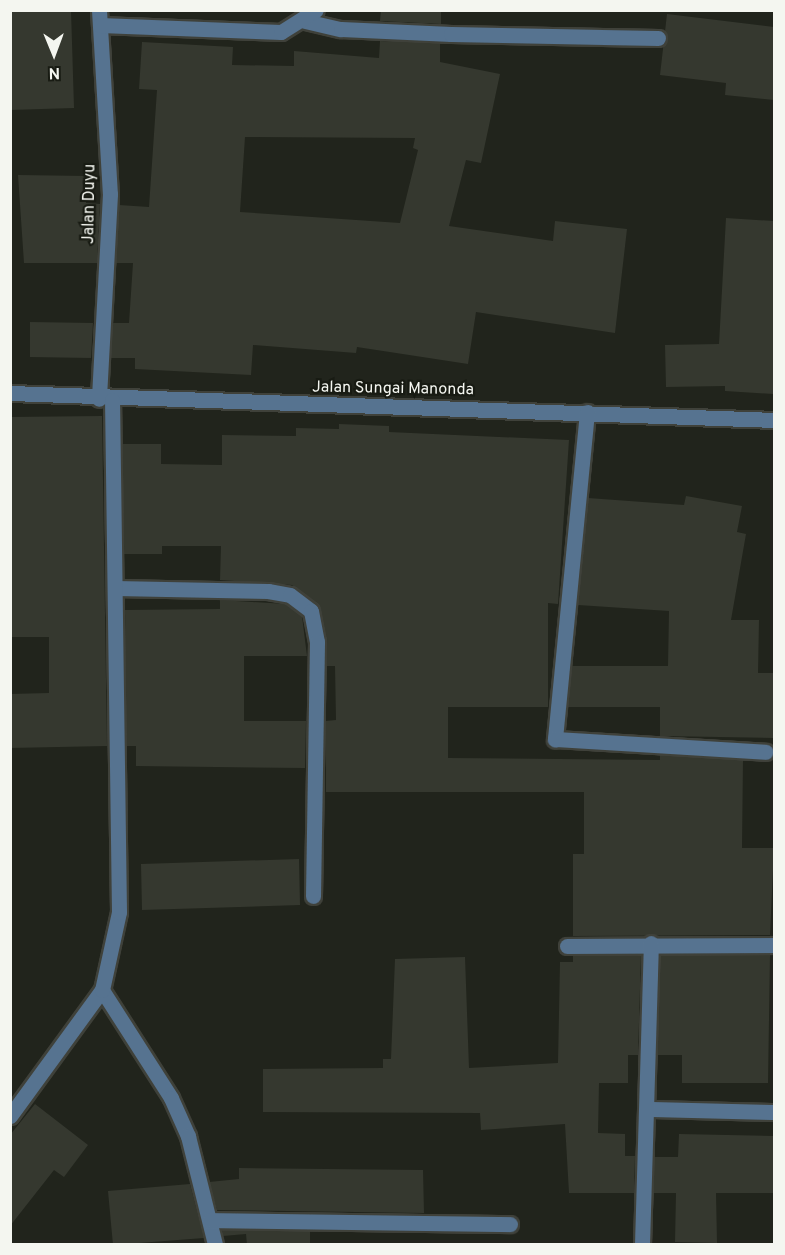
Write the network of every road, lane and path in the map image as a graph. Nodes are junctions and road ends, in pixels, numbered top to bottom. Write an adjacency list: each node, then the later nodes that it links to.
1 (311, 16): 2 (street); 3 (street)
2 (99, 18): 5 (street, Jalan Duyu)
3 (658, 38)
4 (10, 393): 5 (street, Jalan Sungai Manonda)
5 (105, 400): 6 (street, Jalan Sungai Manonda); 8 (street, Jalan Duyu)
6 (587, 412): 7 (street, Jalan Sungai Manonda); 9 (street)
7 (774, 420)
8 (114, 588): 10 (street); 14 (street, Jalan Duyu)
9 (766, 752)
10 (313, 896)
11 (651, 943): 12 (street); 13 (street); 15 (street)
12 (774, 945)
13 (567, 946)
14 (102, 990): 17 (street); 18 (street)
15 (649, 1109): 16 (street); 21 (street)
16 (774, 1112)
17 (10, 1116)
18 (210, 1220): 19 (street); 20 (street)
19 (510, 1224)
20 (215, 1245)
21 (642, 1245)

